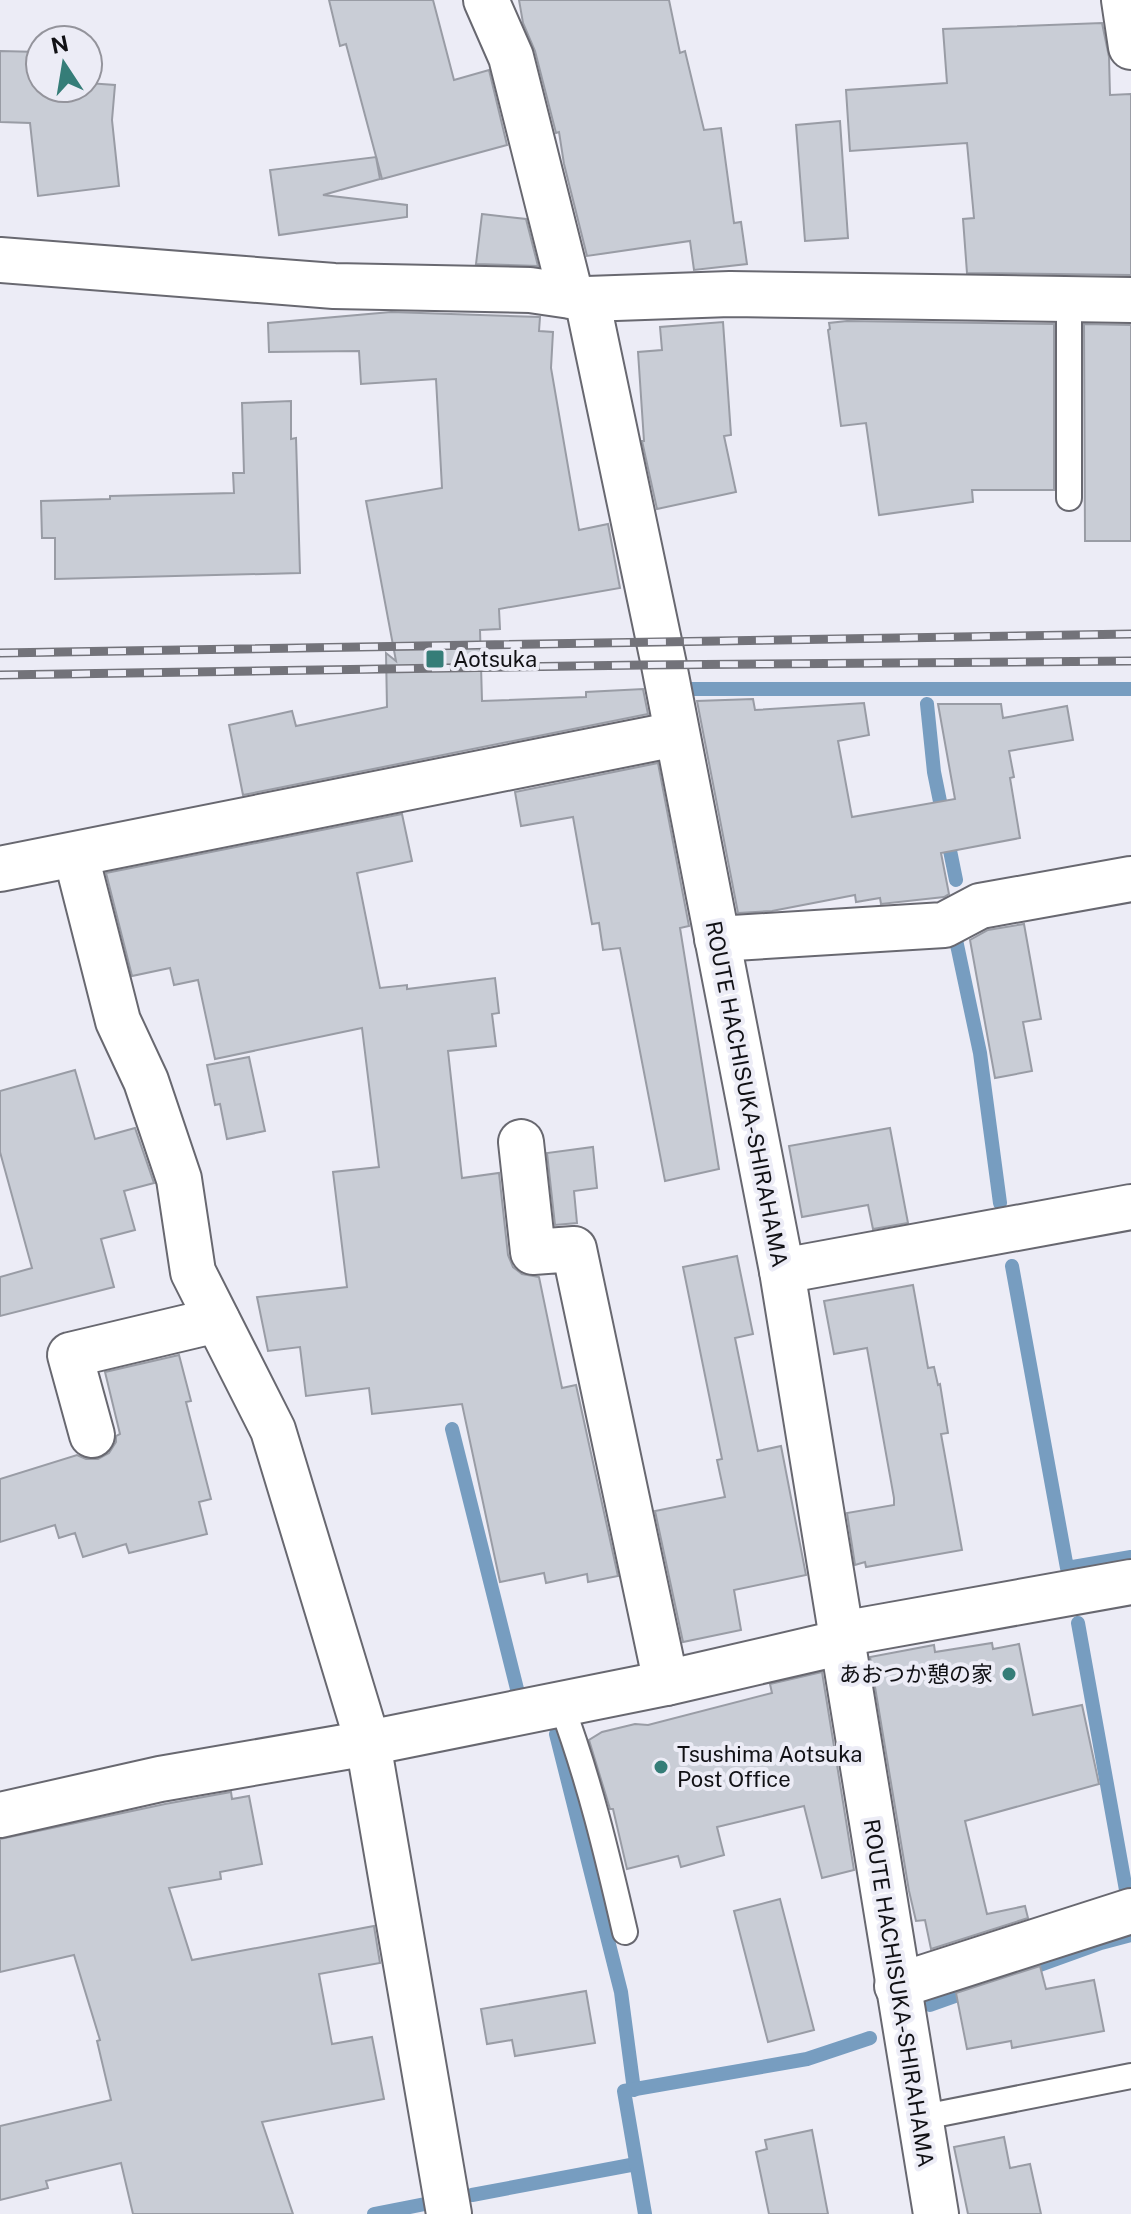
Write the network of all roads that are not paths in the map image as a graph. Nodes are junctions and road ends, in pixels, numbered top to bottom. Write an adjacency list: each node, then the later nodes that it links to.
1 (486, 0): 5 (street, ROUTE HACHISUKA-SHIRAHAMA)
2 (1124, 0): 3 (street)
3 (1131, 47)
4 (0, 260): 5 (street)
5 (579, 298): 7 (street); 9 (street, ROUTE HACHISUKA-SHIRAHAMA)
6 (1131, 300): 7 (street)
7 (1069, 301): 8 (lane)
8 (1069, 498)
9 (676, 734): 10 (street); 13 (street, ROUTE HACHISUKA-SHIRAHAMA)
10 (76, 856): 11 (street); 17 (street)
11 (0, 869)
12 (1131, 879): 13 (street)
13 (717, 939): 16 (street, ROUTE HACHISUKA-SHIRAHAMA)
14 (521, 1142): 21 (street)
15 (1131, 1207): 16 (street)
16 (782, 1271): 20 (street, ROUTE HACHISUKA-SHIRAHAMA)
17 (217, 1320): 18 (street); 23 (street)
18 (92, 1435)
19 (1131, 1582): 20 (street)
20 (842, 1638): 21 (street); 27 (street, ROUTE HACHISUKA-SHIRAHAMA)
21 (666, 1683): 22 (street)
22 (561, 1704): 23 (street); 26 (lane)
23 (368, 1743): 24 (street); 30 (street)
24 (0, 1815)
25 (1131, 1911): 27 (street)
26 (625, 1932)
27 (897, 1986): 29 (street, ROUTE HACHISUKA-SHIRAHAMA)
28 (1131, 2076): 29 (lane)
29 (919, 2118): 31 (street, ROUTE HACHISUKA-SHIRAHAMA)
30 (449, 2214)
31 (936, 2214)

